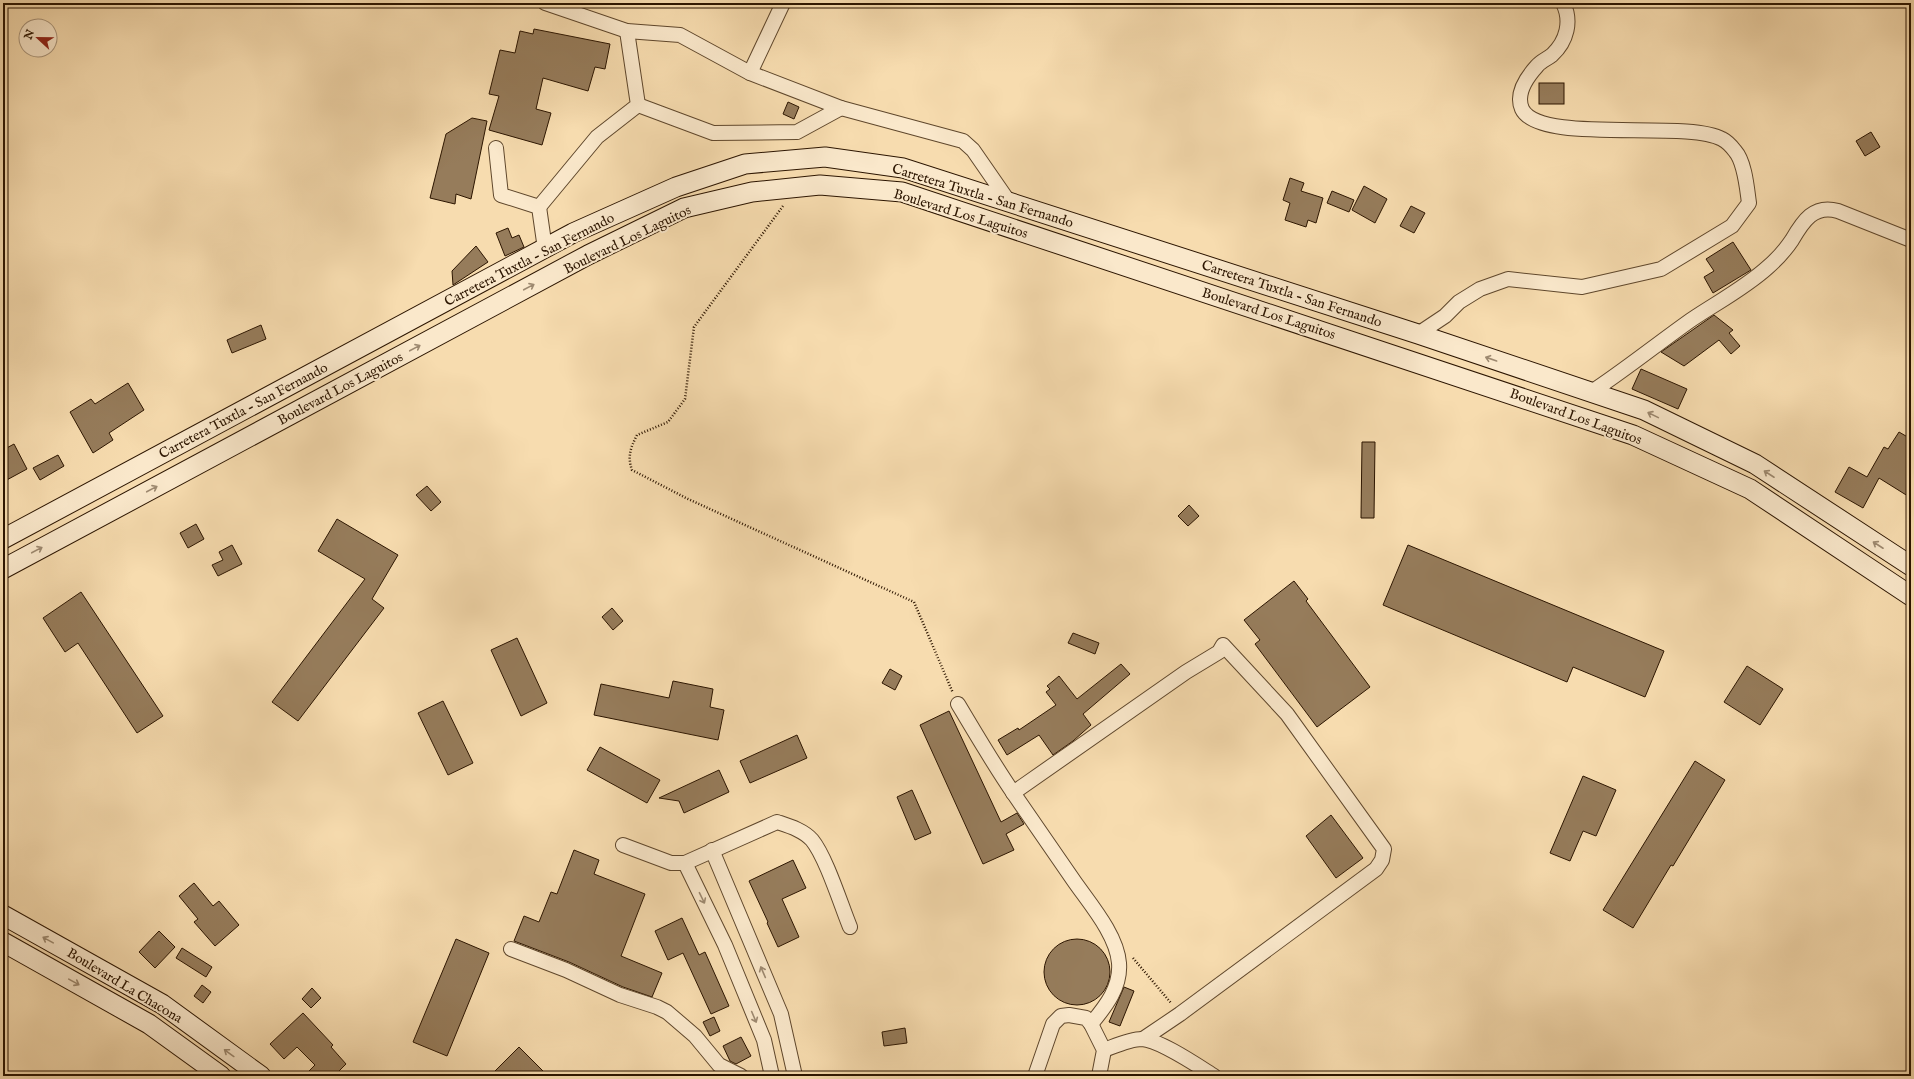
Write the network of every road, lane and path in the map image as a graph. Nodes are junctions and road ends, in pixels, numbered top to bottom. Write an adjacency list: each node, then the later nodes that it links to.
1 (545, 3): 4 (street)
2 (783, 3): 5 (street)
3 (1563, 3): 14 (street)
4 (627, 31): 5 (street); 6 (street)
5 (750, 73): 7 (street)
6 (638, 105): 7 (street); 11 (street)
7 (841, 108): 10 (street)
8 (496, 148): 11 (street)
9 (797, 187): 16 (main road, Boulevard Los Laguitos); 20 (main road, Boulevard Los Laguitos, one-way to 9); 22 (path)
10 (1009, 202): 13 (main road, Carretera Tuxtla - San Fernando); 14 (main road, Carretera Tuxtla - San Fernando)
11 (540, 207): 13 (street)
12 (1911, 240): 17 (street)
13 (545, 249): 18 (main road, Carretera Tuxtla - San Fernando)
14 (1418, 334): 15 (main road, Carretera Tuxtla - San Fernando, one-way to 14)
15 (1513, 367): 16 (main road); 17 (main road, Carretera Tuxtla - San Fernando)
16 (1504, 391): 21 (main road, Boulevard Los Laguitos)
17 (1590, 392): 19 (main road, Carretera Tuxtla - San Fernando, one-way to 17)
18 (3, 539)
19 (1911, 566)
20 (3, 569)
21 (1911, 596)
22 (958, 704): 23 (street)
23 (1013, 793): 32 (street); 33 (street)
24 (623, 845): 26 (street)
25 (712, 850): 26 (street); 28 (street); 40 (street, one-way to 25)
26 (685, 863): 39 (street, one-way to 39)
27 (3, 915): 37 (main road, Boulevard La Chacona, one-way to 27)
28 (850, 927)
29 (3, 942): 36 (main road, Boulevard La Chacona, one-way to 36)
30 (511, 949): 38 (street)
31 (1131, 956): 32 (path)
32 (1180, 1014): 34 (street)
33 (1091, 1024): 35 (street); 41 (street)
34 (1143, 1039): 35 (street); 43 (street)
35 (1104, 1050): 42 (street)
36 (221, 1076)
37 (261, 1076)
38 (741, 1076)
39 (772, 1076)
40 (795, 1076)
41 (1035, 1076)
42 (1099, 1076)
43 (1214, 1076)

